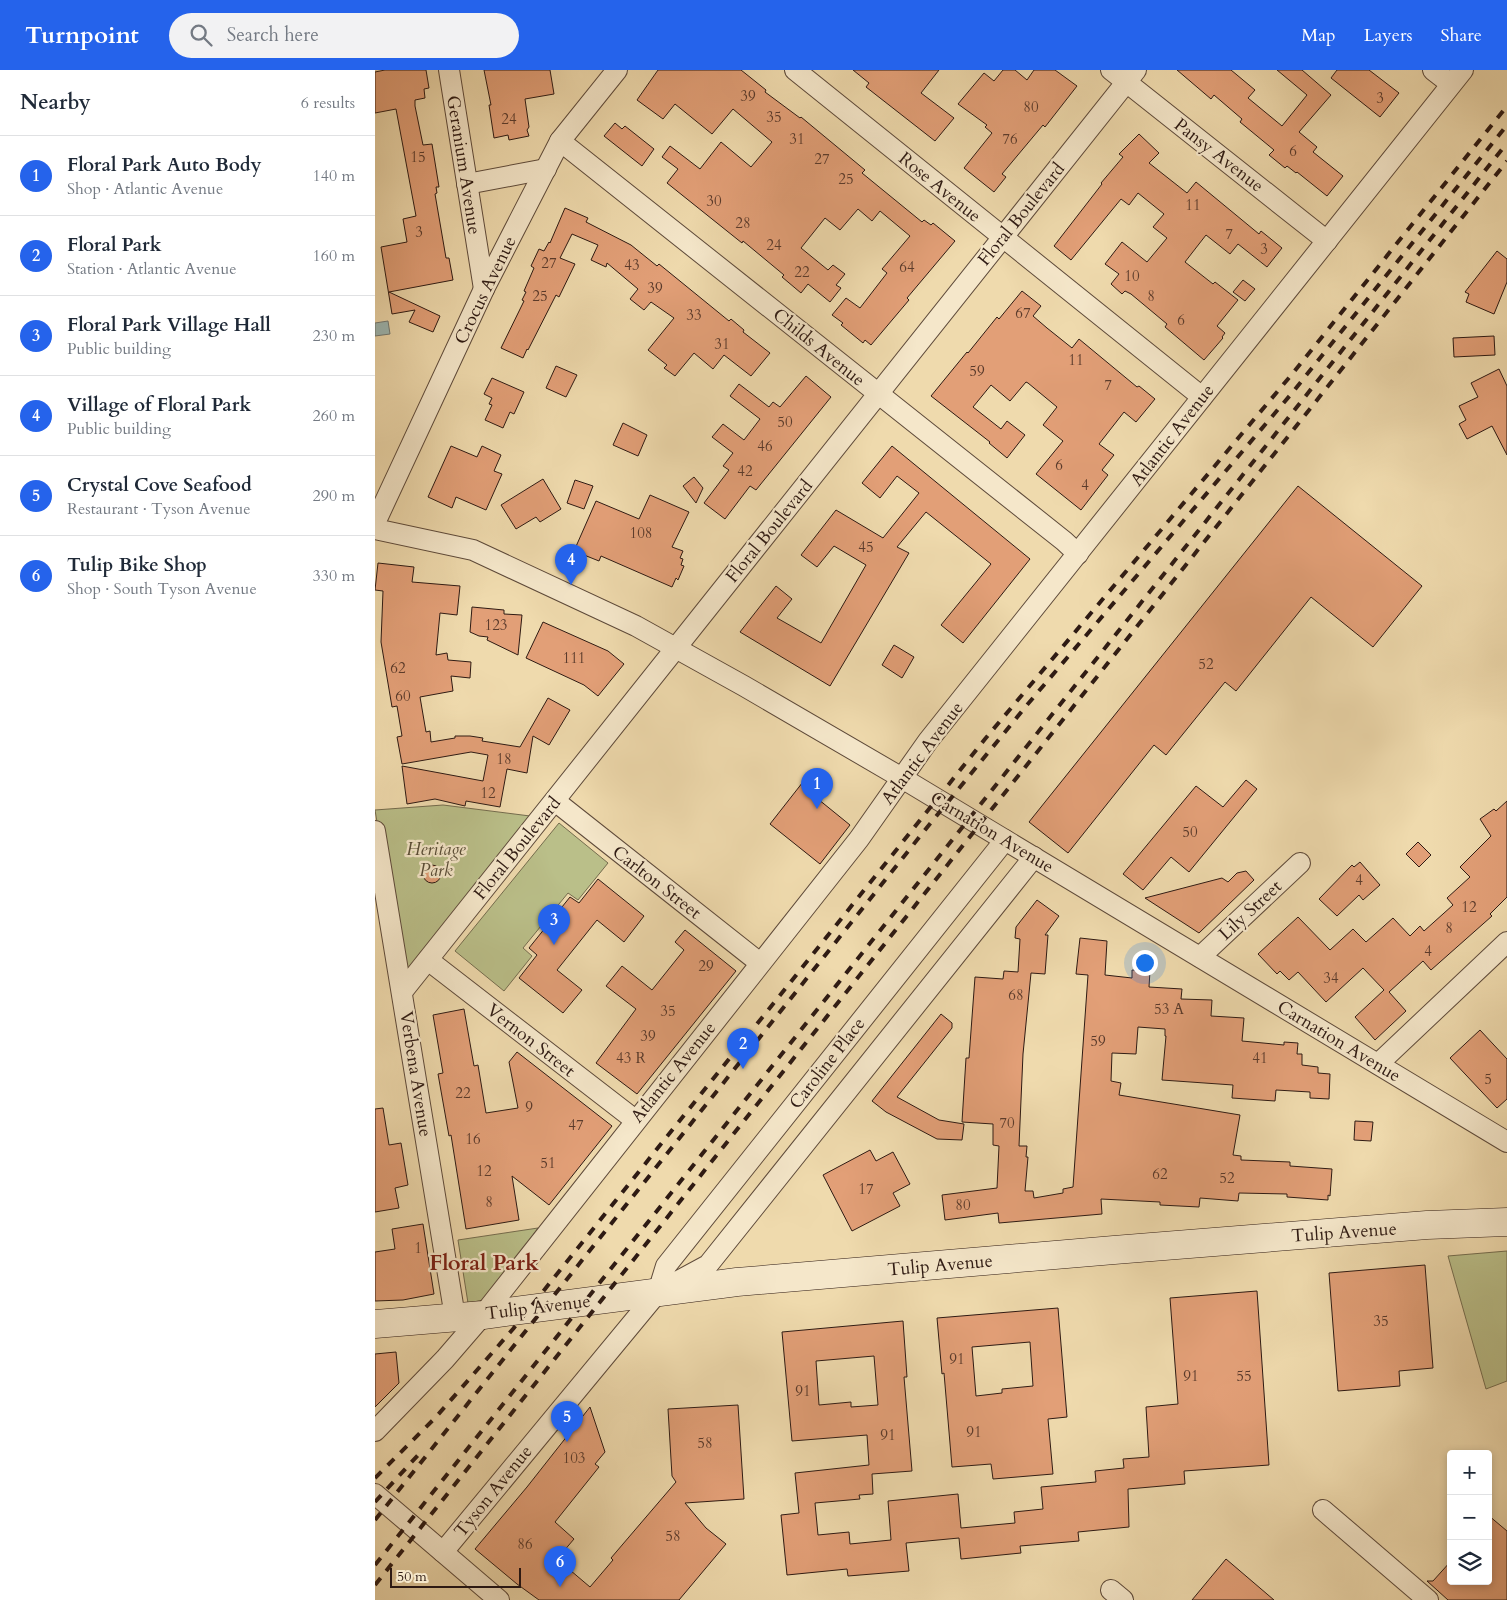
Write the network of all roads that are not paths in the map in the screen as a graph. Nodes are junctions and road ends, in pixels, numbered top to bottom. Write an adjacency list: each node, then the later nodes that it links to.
1 (449, 70): 9 (street, Geranium Avenue)
2 (617, 70): 7 (street, Crocus Avenue)
3 (795, 70): 10 (street, Rose Avenue)
4 (1433, 70): 6 (street)
5 (1125, 74): 10 (street, Floral Boulevard); 11 (street, Pansy Avenue)
6 (1457, 77): 11 (street, Atlantic Avenue)
7 (560, 141): 8 (street, Crocus Avenue); 13 (street, Childs Avenue)
8 (546, 169): 9 (street); 12 (street, Crocus Avenue)
9 (467, 184): 12 (street, Geranium Avenue)
10 (1002, 238): 13 (street, Floral Boulevard); 14 (street, Rose Avenue)
11 (1327, 241): 14 (street, Atlantic Avenue)
12 (484, 289): 15 (street, Crocus Avenue)
13 (878, 394): 17 (street, Childs Avenue); 18 (street, Floral Boulevard)
14 (1202, 397): 17 (street, Atlantic Avenue)
15 (375, 522)
16 (375, 529): 18 (street, Carnation Avenue)
17 (1078, 554): 19 (street, Atlantic Avenue)
18 (676, 648): 19 (street, Carnation Avenue); 20 (street, Floral Boulevard)
19 (902, 778): 22 (street, Carnation Avenue); 28 (street, Atlantic Avenue)
20 (555, 801): 27 (street, Floral Boulevard); 28 (street, Carlton Street)
21 (375, 831): 29 (street, Verbena Avenue)
22 (1005, 840): 23 (street, Carnation Avenue); 34 (street, Caroline Place)
23 (1035, 857): 26 (street, Carnation Avenue); 34 (street)
24 (1300, 863): 26 (street, Lily Street)
25 (1507, 942): 30 (street)
26 (1200, 957): 30 (street, Carnation Avenue)
27 (428, 960): 29 (street, Floral Boulevard); 31 (street, Vernon Street)
28 (760, 963): 31 (street, Atlantic Avenue)
29 (402, 992): 36 (street, Verbena Avenue)
30 (1378, 1064): 32 (street, Carnation Avenue)
31 (635, 1120): 35 (street, Atlantic Avenue)
32 (1507, 1142)
33 (1507, 1222): 34 (main road, Tulip Avenue)
34 (658, 1292): 35 (main road, Tulip Avenue); 41 (street, Tyson Avenue)
35 (483, 1314): 36 (main road, Tulip Avenue); 38 (street, Atlantic Avenue)
36 (455, 1317): 37 (main road, Tulip Avenue)
37 (375, 1324)
38 (375, 1430)
39 (375, 1494): 41 (street)
40 (1323, 1510): 43 (street)
41 (443, 1552): 42 (street)
42 (494, 1599)
43 (1427, 1600)

